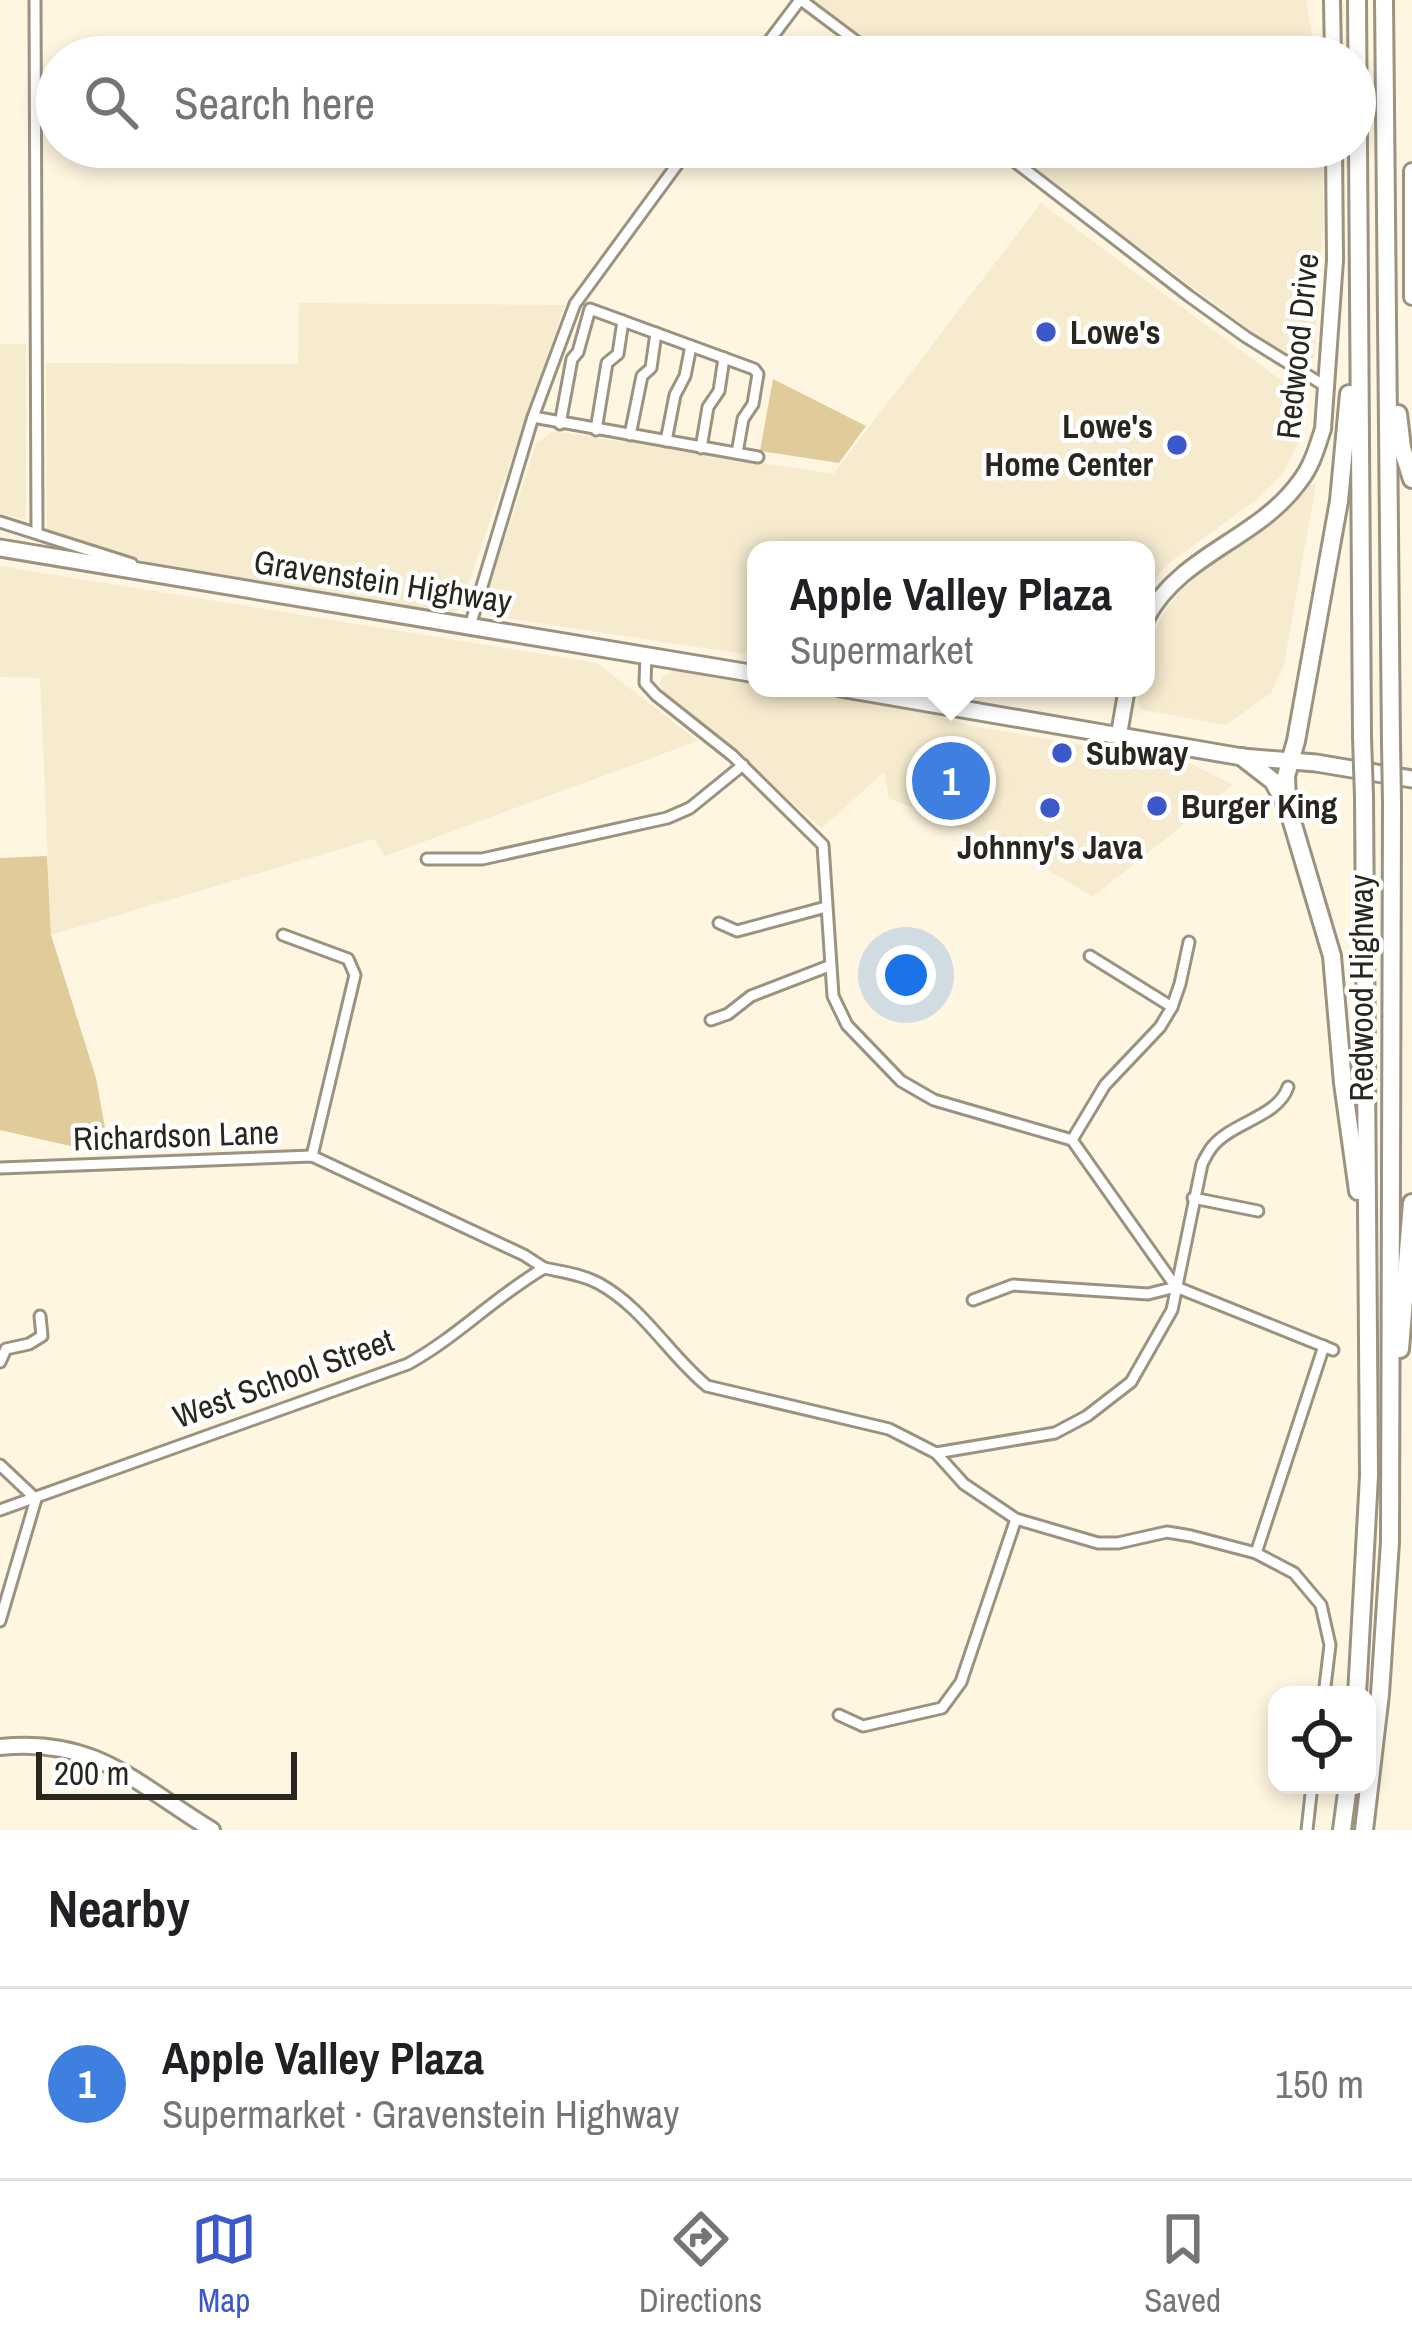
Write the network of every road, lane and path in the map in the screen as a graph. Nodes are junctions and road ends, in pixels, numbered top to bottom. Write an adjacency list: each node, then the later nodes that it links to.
1 (35, 0): 34 (street)
2 (800, 0): 6 (street); 7 (street)
3 (1332, 0): 8 (main road)
4 (1357, 0): 9 (highway, Redwood Highway)
5 (1384, 0): 18 (highway, Redwood Highway)
6 (773, 36)
7 (849, 36)
8 (1333, 36)
9 (1357, 36)
10 (675, 168): 24 (street)
11 (1023, 168): 23 (street)
12 (1334, 168): 23 (main road, Redwood Drive)
13 (1357, 168): 16 (highway, Redwood Highway)
14 (1412, 171): 15 (main road)
15 (1412, 286): 17 (main road)
16 (1357, 291): 45 (highway); 65 (highway, Redwood Highway, bridge)
17 (1412, 297)
18 (1388, 299): 32 (highway); 71 (highway, Redwood Highway, bridge)
19 (623, 321): 20 (street); 25 (street); 26 (street)
20 (656, 333): 21 (street); 27 (street)
21 (691, 346): 22 (street); 28 (street)
22 (724, 358): 29 (street); 30 (street)
23 (1325, 386): 37 (main road, Redwood Drive)
24 (533, 417): 25 (street); 38 (street)
25 (560, 424): 26 (street)
26 (596, 430): 27 (street)
27 (630, 435): 28 (street)
28 (666, 441): 29 (street)
29 (701, 448): 30 (street)
30 (737, 453): 31 (street)
31 (758, 457)
32 (1412, 479)
33 (0, 522): 34 (street)
34 (37, 533): 36 (street)
35 (0, 548): 36 (main road, Gravenstein Highway)
36 (183, 579): 38 (main road, Gravenstein Highway)
37 (1155, 601)
38 (470, 626): 39 (main road, Gravenstein Highway)
39 (646, 655): 40 (main road, Gravenstein Highway); 46 (street)
40 (747, 672)
41 (895, 697): 43 (main road)
42 (1125, 697): 43 (main road)
43 (1119, 734): 44 (main road)
44 (1242, 757): 45 (main road); 48 (highway)
45 (1290, 761): 47 (main road); 48 (highway)
46 (743, 765): 49 (street); 50 (street)
47 (1412, 779)
48 (1288, 808): 65 (highway)
49 (427, 859)
50 (826, 907): 51 (street); 55 (street)
51 (719, 923)
52 (284, 935): 60 (street)
53 (1189, 942): 56 (street)
54 (1090, 956): 56 (street)
55 (829, 966): 57 (street); 59 (street)
56 (1172, 1007): 59 (street)
57 (711, 1021)
58 (1288, 1087): 62 (street)
59 (1072, 1140): 67 (street)
60 (312, 1156): 61 (street, Richardson Lane); 66 (street, Richardson Lane)
61 (0, 1168)
62 (1193, 1198): 64 (street); 67 (street)
63 (1412, 1203): 71 (highway)
64 (1258, 1211)
65 (1367, 1260): 80 (highway, Redwood Highway)
66 (544, 1268): 72 (street); 74 (street, West School Street)
67 (1176, 1288): 68 (street); 72 (street); 77 (street)
68 (973, 1300)
69 (40, 1316): 70 (street)
70 (0, 1362)
71 (1391, 1379): 88 (highway, Redwood Highway)
72 (937, 1453): 76 (street)
73 (0, 1465): 74 (street)
74 (36, 1498): 75 (street, West School Street); 78 (street)
75 (0, 1510)
76 (1016, 1519): 77 (street); 81 (street)
77 (1256, 1553): 79 (street)
78 (0, 1621)
79 (1325, 1686)
80 (1357, 1686)
81 (839, 1714)
82 (0, 1747): 85 (main road)
83 (1311, 1794): 86 (street)
84 (1347, 1794): 87 (highway)
85 (212, 1830)
86 (1307, 1830)
87 (1342, 1830)
88 (1364, 1830)

